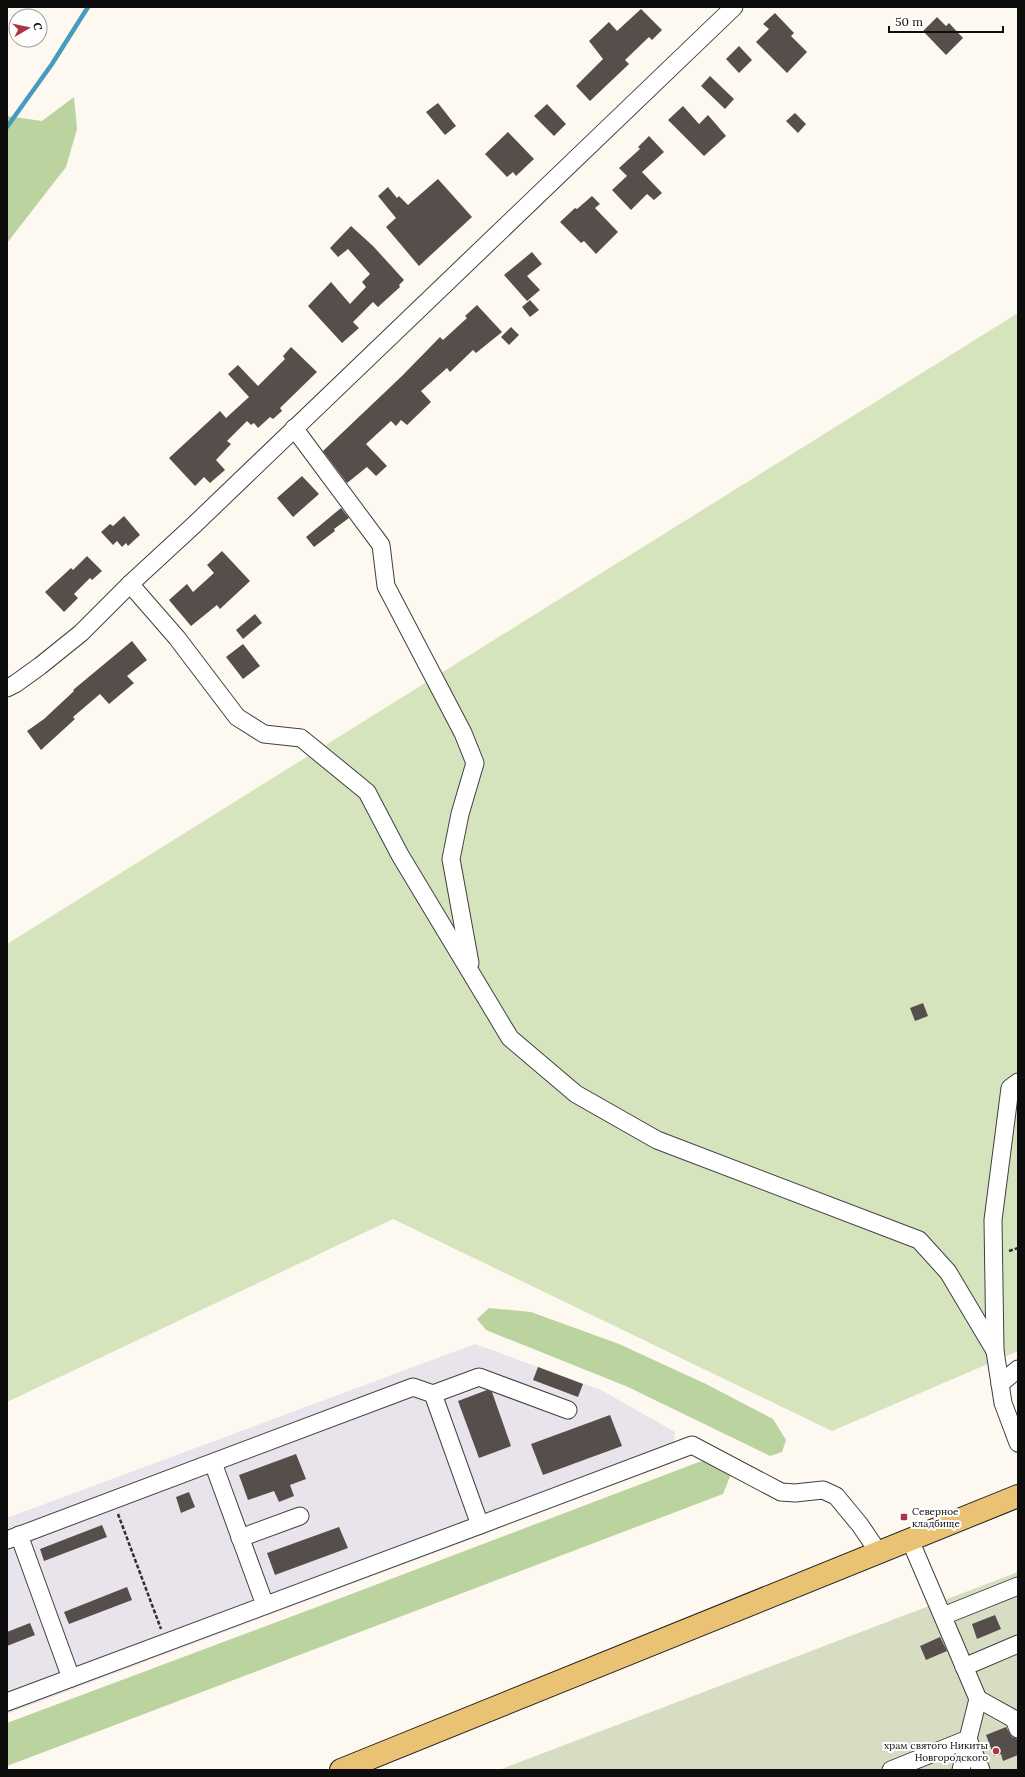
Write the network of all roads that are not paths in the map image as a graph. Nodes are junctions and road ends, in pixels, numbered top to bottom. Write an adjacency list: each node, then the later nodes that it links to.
1 (734, 7): 2 (street)
2 (294, 428): 3 (street); 5 (street)
3 (130, 584): 4 (street); 5 (street)
4 (7, 688)
5 (472, 973): 7 (street)
6 (1018, 1082): 7 (street)
7 (995, 1352): 9 (street)
8 (1018, 1369): 9 (street)
9 (1000, 1384): 12 (street)
10 (433, 1394): 11 (street); 13 (street); 16 (street)
11 (568, 1410)
12 (1018, 1443)
13 (213, 1463): 17 (street); 18 (street)
14 (1018, 1496): 19 (main road)
15 (300, 1516): 18 (street)
16 (480, 1525): 20 (street); 22 (street)
17 (13, 1538): 26 (street)
18 (240, 1538): 22 (street)
19 (910, 1540): 20 (main road); 23 (street)
20 (879, 1553): 31 (main road)
21 (1018, 1586): 23 (street)
22 (265, 1606): 26 (street)
23 (943, 1616): 25 (street)
24 (1018, 1644): 25 (street)
25 (964, 1667): 27 (street)
26 (70, 1678): 28 (street)
27 (978, 1699): 29 (street); 30 (street)
28 (7, 1702)
29 (1018, 1729)
30 (968, 1739): 32 (street); 33 (street); 34 (street)
31 (341, 1770)
32 (891, 1770)
33 (961, 1770)
34 (981, 1770)

